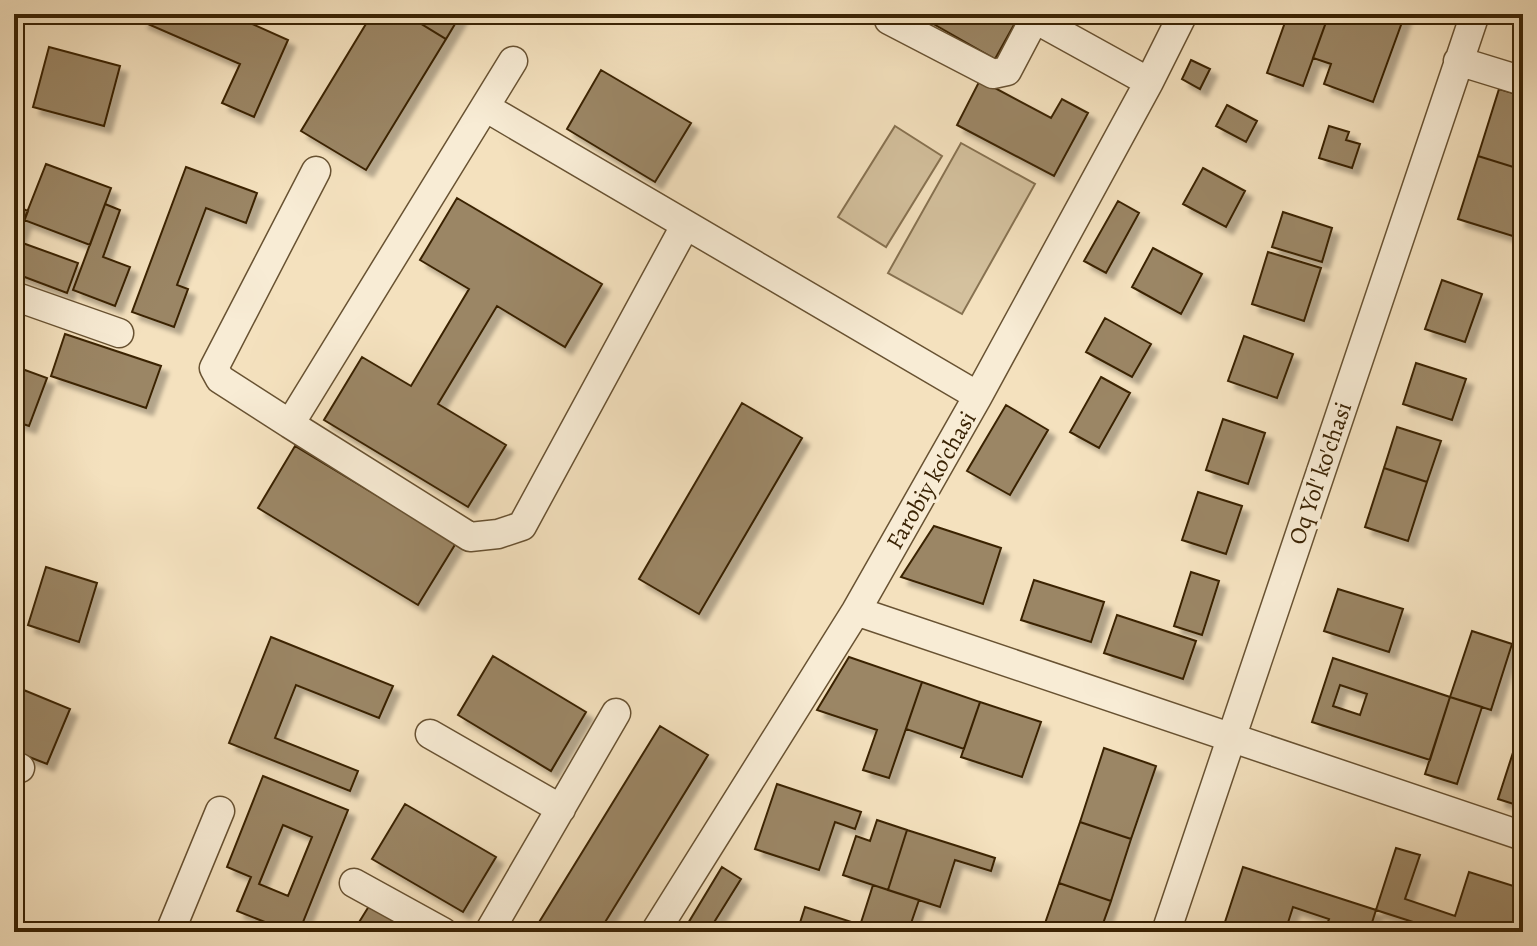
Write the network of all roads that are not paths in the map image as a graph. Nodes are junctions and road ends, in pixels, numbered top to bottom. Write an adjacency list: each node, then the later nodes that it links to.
1 (1183, 14): 8 (street, Farobiy ko'chasi)
2 (1475, 14): 6 (street, Oq Yol' ko'chasi)
3 (1036, 16): 4 (street); 8 (street)
4 (889, 20)
5 (513, 61): 9 (street)
6 (1458, 61): 7 (street); 19 (street, Oq Yol' ko'chasi)
7 (1523, 81)
8 (1149, 82): 14 (street, Farobiy ko'chasi)
9 (485, 107): 11 (street); 15 (street)
10 (316, 171): 15 (street)
11 (685, 226): 14 (street); 15 (street)
12 (14, 296): 13 (street)
13 (119, 333)
14 (978, 396): 16 (street, Farobiy ko'chasi)
15 (290, 424)
16 (856, 611): 19 (street); 27 (street, Farobiy ko'chasi)
17 (616, 713): 20 (street)
18 (430, 734): 20 (street)
19 (1231, 738): 22 (street); 28 (street, Oq Yol' ko'chasi)
20 (561, 809): 26 (street)
21 (220, 811): 24 (street)
22 (1523, 836)
23 (354, 883): 25 (street)
24 (170, 932)
25 (443, 932)
26 (489, 932)
27 (655, 932)
28 (1166, 932)

